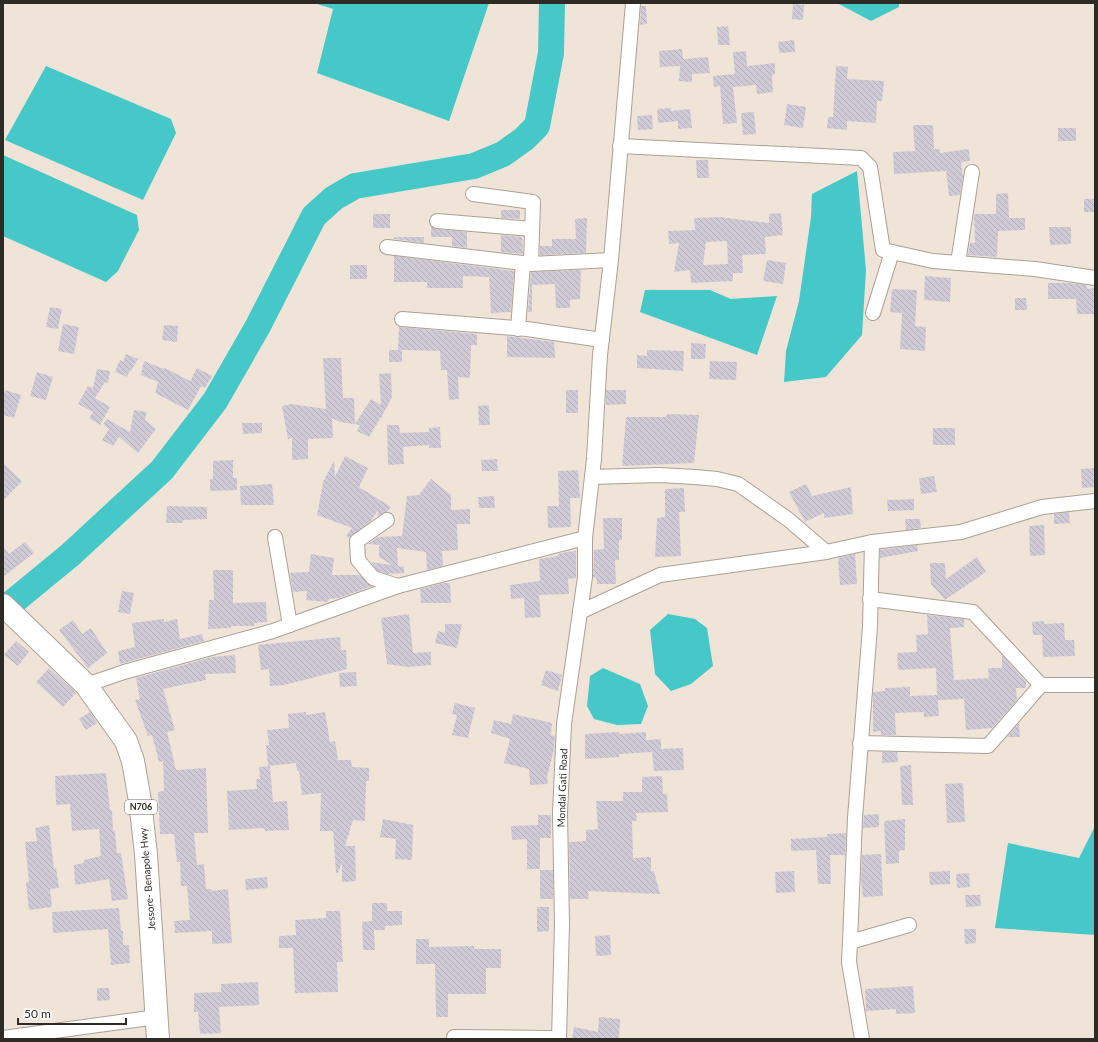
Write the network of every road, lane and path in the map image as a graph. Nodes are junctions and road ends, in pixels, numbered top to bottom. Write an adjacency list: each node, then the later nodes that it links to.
1 (633, 3): 2 (street, Mondal Gati Road)
2 (620, 146): 8 (street); 9 (street, Mondal Gati Road)
3 (972, 172): 10 (street)
4 (473, 194): 6 (street)
5 (437, 221): 6 (street)
6 (532, 229): 11 (street)
7 (387, 247): 11 (street)
8 (892, 252): 10 (street); 13 (street)
9 (611, 260): 11 (street); 16 (street, Mondal Gati Road)
10 (958, 263): 12 (street)
11 (527, 264): 15 (street)
12 (1095, 278)
13 (873, 313)
14 (402, 319): 15 (street)
15 (518, 329): 16 (street)
16 (602, 340): 17 (street, Mondal Gati Road)
17 (592, 477): 21 (street, Mondal Gati Road); 23 (street)
18 (1095, 501): 22 (street)
19 (387, 520): 24 (street)
20 (275, 537): 28 (street)
21 (585, 538): 24 (street); 27 (street, Mondal Gati Road)
22 (872, 542): 23 (street); 25 (street)
23 (826, 552): 27 (street)
24 (398, 586): 28 (street)
25 (870, 599): 30 (street); 32 (street)
26 (10, 612): 29 (highway, Jessore- Benapole Hwy / N706)
27 (580, 612): 39 (street, Mondal Gati Road)
28 (290, 625): 29 (street)
29 (86, 685): 35 (highway, Jessore- Benapole Hwy / N706)
30 (1041, 685): 31 (street); 32 (street)
31 (1095, 685)
32 (860, 743): 34 (street)
33 (909, 925): 34 (street)
34 (850, 942): 40 (street)
35 (157, 1016): 37 (street); 38 (highway, Jessore- Benapole Hwy / N706)
36 (454, 1037): 39 (street)
37 (3, 1038)
38 (158, 1039)
39 (555, 1039)
40 (862, 1039)

